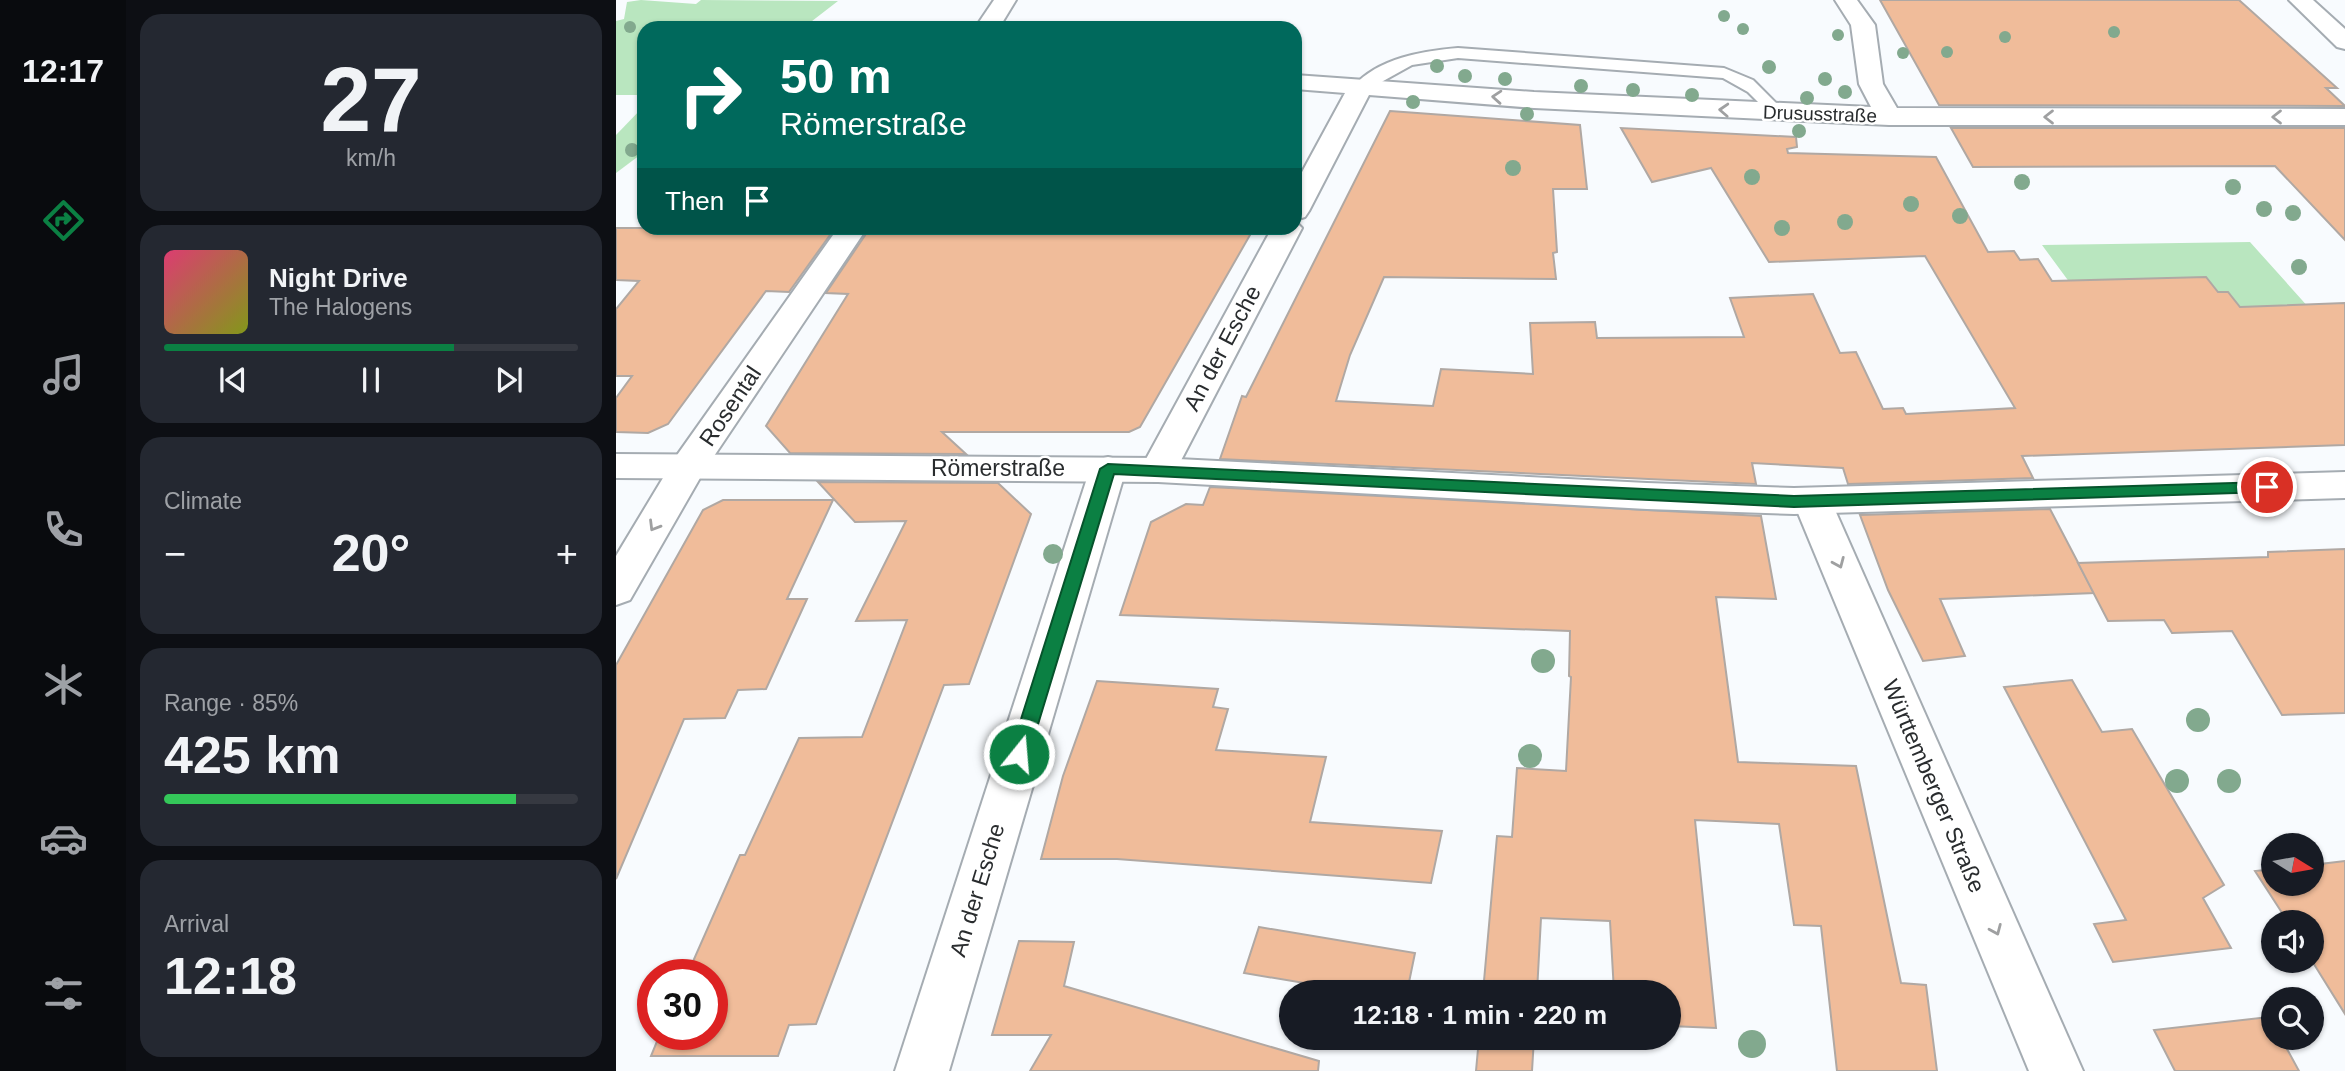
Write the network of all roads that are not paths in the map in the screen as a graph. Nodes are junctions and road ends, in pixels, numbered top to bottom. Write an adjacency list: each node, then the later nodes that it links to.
1 (1005, 0): 4 (street)
2 (1846, 0): 9 (street)
3 (2300, 0): 5 (street)
4 (992, 21)
5 (2345, 42)
6 (1302, 83): 7 (street, Drususstraße)
7 (1361, 87): 8 (street, Drususstraße, one-way to 7); 8 (lane); 11 (street)
8 (1778, 113): 9 (street, Drususstraße)
9 (1889, 117): 10 (street, Drususstraße, one-way to 9)
10 (2345, 117)
11 (1302, 198)
12 (847, 235): 15 (street, Rosental)
13 (1282, 235): 17 (street, An der Esche)
14 (616, 466): 15 (street, Römerstraße)
15 (688, 467): 16 (street, Römerstraße); 20 (street, Rosental, one-way to 20)
16 (1108, 469): 17 (street, Römerstraße); 21 (street, An der Esche)
17 (1158, 470): 19 (street, Römerstraße)
18 (2345, 485): 19 (street, Römerstraße)
19 (1812, 500): 22 (street, Württemberger Straße, one-way to 22)
20 (616, 590)
21 (922, 1071)
22 (2056, 1071)

